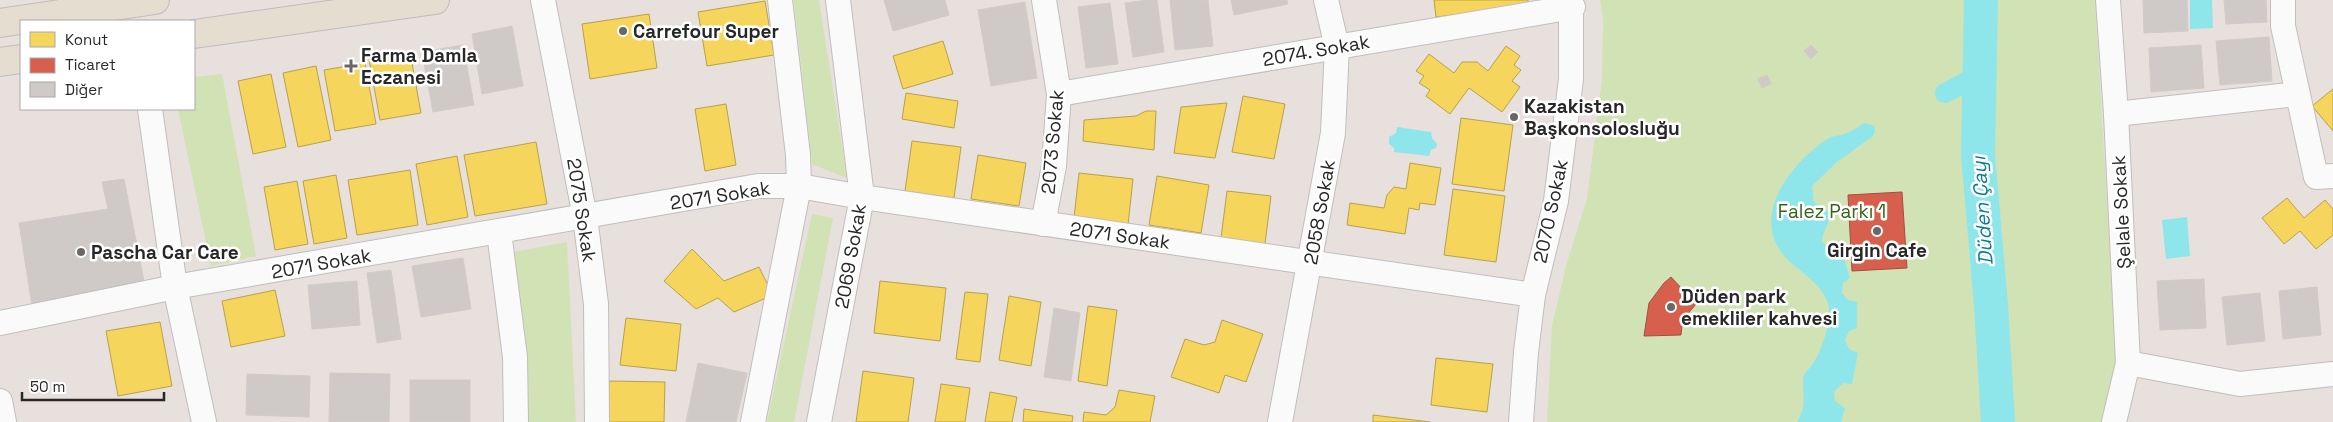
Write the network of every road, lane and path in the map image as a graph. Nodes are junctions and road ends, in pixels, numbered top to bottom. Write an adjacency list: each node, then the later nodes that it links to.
1 (155, 0): 11 (main road)
2 (435, 0): 15 (main road)
3 (543, 0): 26 (street, 2075 Sokak)
4 (780, 0): 24 (street)
5 (838, 0): 25 (street, 2069 Sokak)
6 (1044, 0): 19 (street, 2073 Sokak)
7 (1326, 0): 16 (street, 2058 Sokak)
8 (2108, 0): 22 (street, Şelale Sokak)
9 (2283, 0): 20 (street)
10 (1572, 4): 16 (street, 2074. Sokak); 31 (street, 2070 Sokak)
11 (125, 9): 12 (main road)
12 (33, 20)
13 (20, 22): 14 (main road)
14 (0, 24)
15 (195, 34)
16 (1337, 47): 19 (street, 2074. Sokak); 29 (street, 2058 Sokak)
17 (20, 59): 18 (main road)
18 (0, 62)
19 (1059, 94): 27 (street, 2073 Sokak)
20 (2297, 94): 22 (street); 23 (street)
21 (150, 110): 30 (street)
22 (2116, 114): 33 (street, Şelale Sokak)
23 (2333, 176)
24 (799, 186): 25 (street, 2071 Sokak); 26 (street, 2071 Sokak); 40 (street)
25 (862, 197): 27 (street, 2071 Sokak); 41 (street, 2069 Sokak)
26 (585, 218): 28 (street, 2071 Sokak); 39 (street, 2075 Sokak)
27 (1043, 224): 29 (street, 2071 Sokak)
28 (499, 232): 30 (street, 2071 Sokak); 38 (street)
29 (1310, 262): 31 (street, 2071 Sokak); 42 (street, 2058 Sokak)
30 (175, 287): 32 (street, 2071 Sokak); 37 (street)
31 (1533, 295): 43 (street, 2070 Sokak)
32 (0, 323)
33 (2128, 363): 34 (street); 44 (street, Şelale Sokak)
34 (2333, 374)
35 (0, 401): 36 (street)
36 (4, 422)
37 (204, 422)
38 (516, 422)
39 (597, 422)
40 (753, 422)
41 (819, 422)
42 (1280, 422)
43 (1521, 422)
44 (2114, 422)

